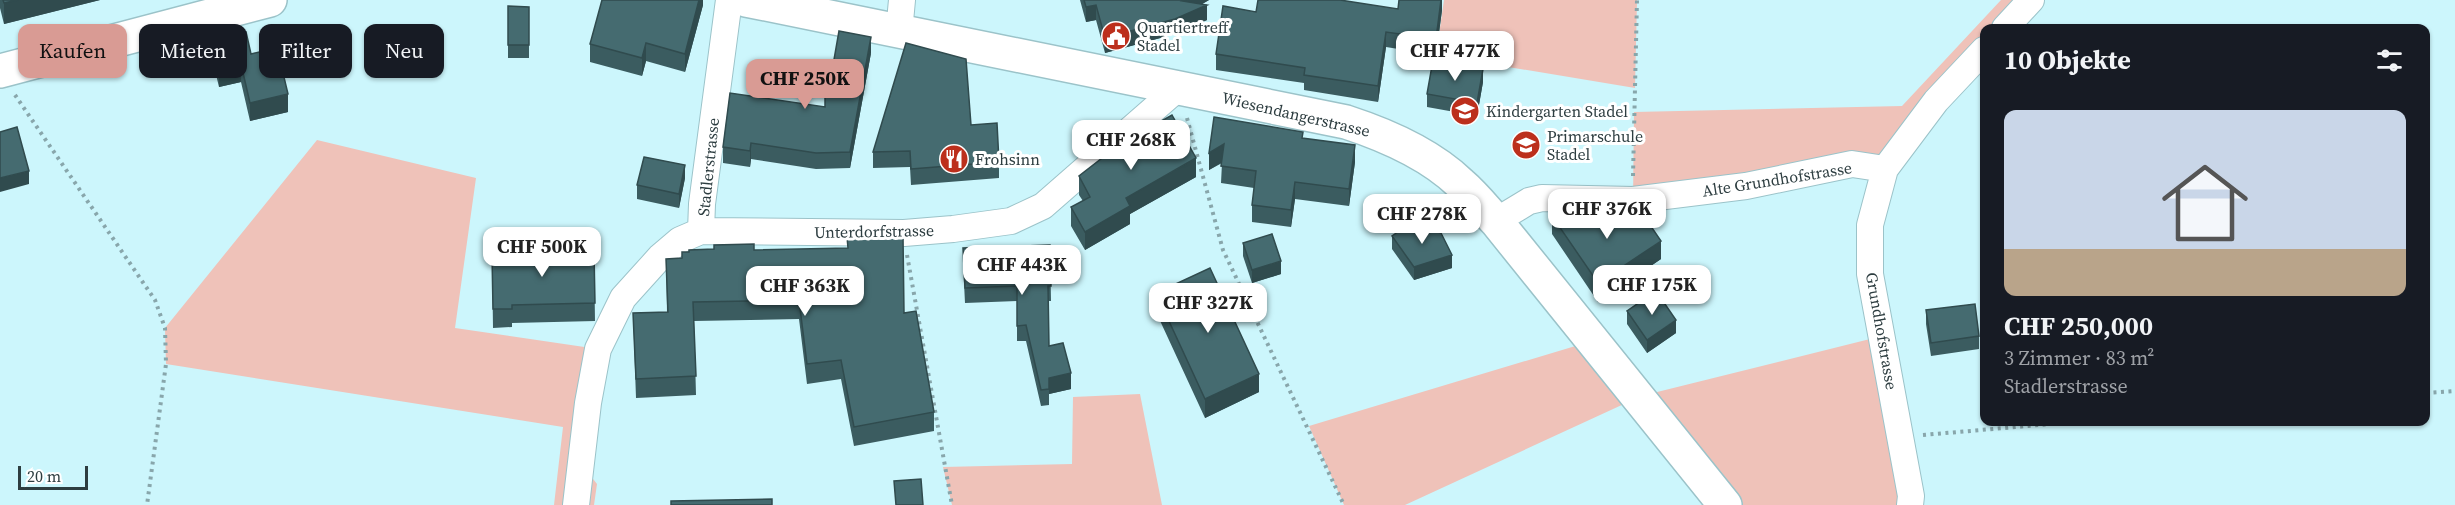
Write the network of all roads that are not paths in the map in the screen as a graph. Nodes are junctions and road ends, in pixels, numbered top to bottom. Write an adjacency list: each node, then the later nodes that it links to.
1 (270, 0): 8 (main road)
2 (729, 0): 12 (street, Stadlerstrasse)
3 (746, 0): 5 (main road, Wiesendangerstrasse)
4 (2031, 0): 6 (street)
5 (901, 16): 9 (main road, Wiesendangerstrasse)
6 (2008, 24)
7 (1980, 54): 10 (street, Grundhofstrasse)
8 (0, 71)
9 (1178, 88): 11 (main road, Wiesendangerstrasse); 12 (street, Unterdorfstrasse)
10 (1885, 169): 11 (street, Alte Grundhofstrasse); 15 (street, Grundhofstrasse)
11 (1496, 221): 14 (main road, Wiesendangerstrasse)
12 (701, 231): 13 (street, Stadlerstrasse)
13 (576, 505)
14 (1725, 505)
15 (1910, 505)

